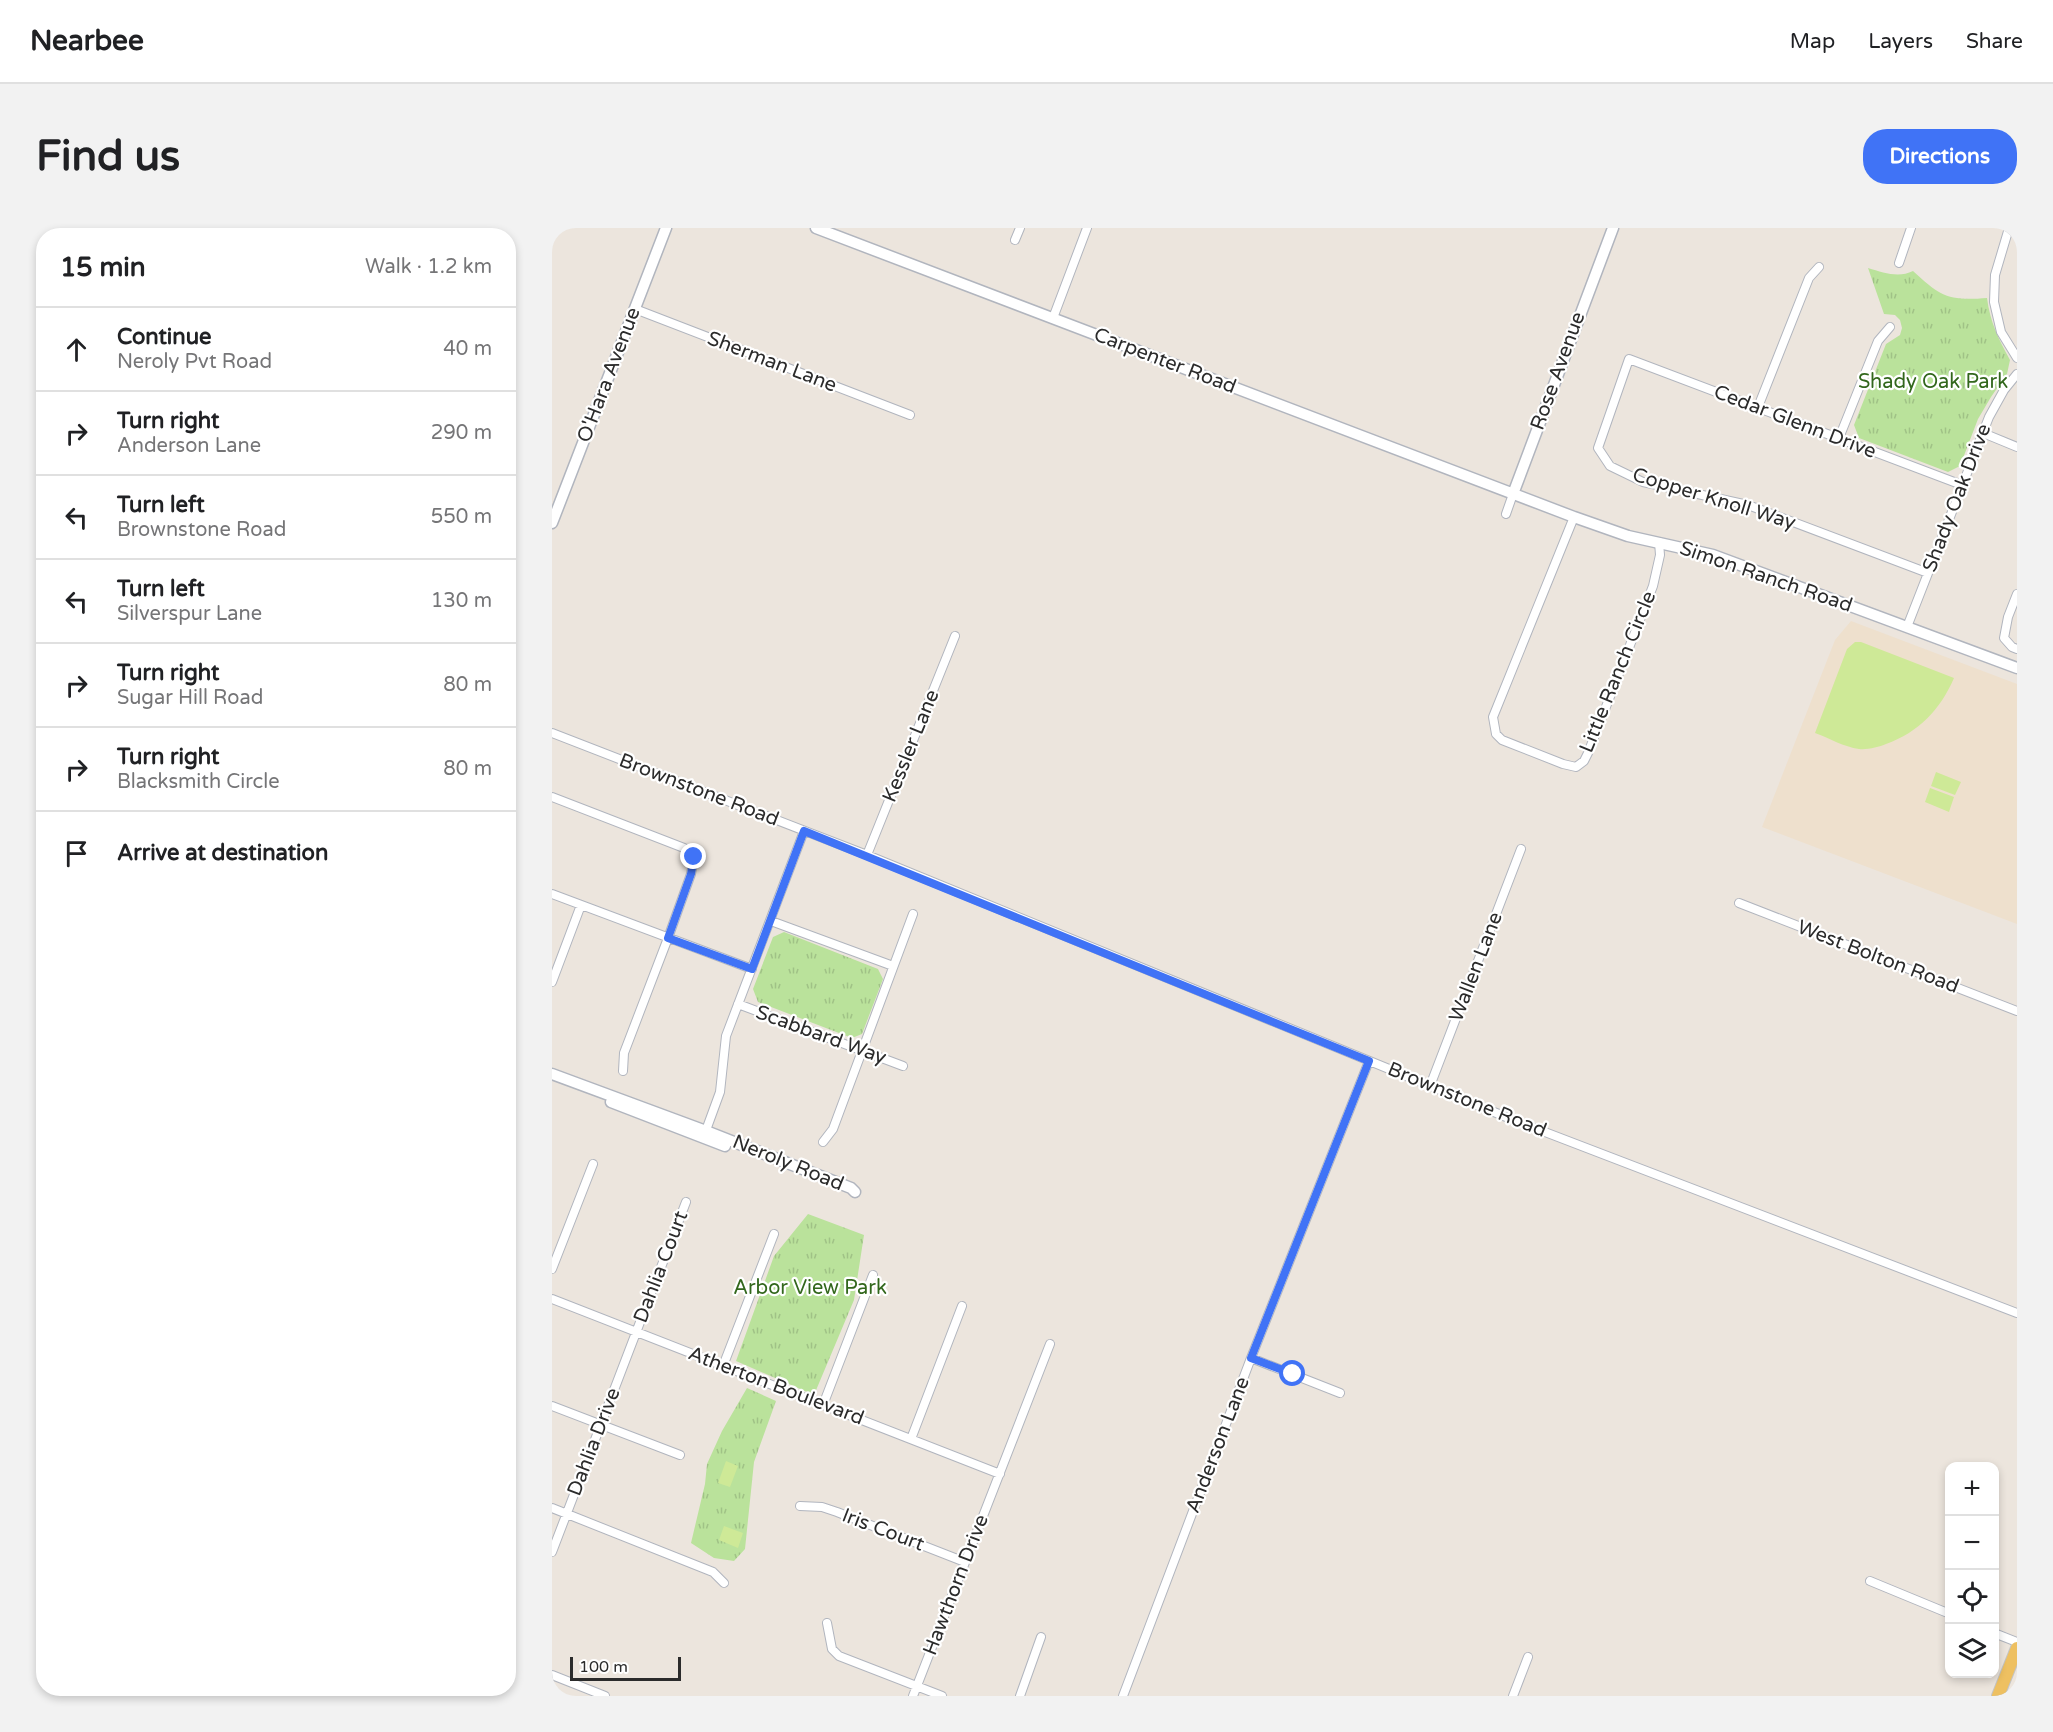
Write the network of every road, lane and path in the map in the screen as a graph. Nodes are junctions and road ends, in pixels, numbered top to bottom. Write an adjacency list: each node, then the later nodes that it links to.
1 (666, 228): 11 (street, O'Hara Avenue)
2 (816, 228): 12 (street, Carpenter Road)
3 (1020, 228): 8 (street)
4 (1087, 228): 12 (street)
5 (1613, 228): 23 (street, Rose Avenue)
6 (1911, 228): 9 (street)
7 (2009, 228): 14 (street)
8 (1015, 240)
9 (1899, 263)
10 (1819, 267): 17 (street)
11 (635, 309): 18 (street, Sherman Lane); 26 (street, O'Hara Avenue)
12 (1053, 318): 23 (street, Carpenter Road)
13 (1890, 327): 20 (street)
14 (2017, 358)
15 (1629, 359): 17 (street, Cedar Glenn Drive); 28 (street, Copper Knoll Way)
16 (2017, 374): 19 (street, Shady Oak Drive)
17 (1758, 408): 20 (street, Cedar Glenn Drive)
18 (909, 415)
19 (1983, 433): 21 (street); 22 (street, Shady Oak Drive)
20 (1839, 438): 22 (street, Cedar Glenn Drive)
21 (2017, 447)
22 (1962, 485): 28 (street, Shady Oak Drive)
23 (1513, 494): 24 (street, Rose Avenue); 25 (street, Simon Ranch Road)
24 (1506, 514)
25 (1574, 518): 27 (street, Simon Ranch Road); 27 (street, Little Ranch Circle)
26 (552, 523)
27 (1659, 542): 30 (street, Simon Ranch Road)
28 (1928, 573): 30 (street, Shady Oak Drive)
29 (2017, 594): 32 (street)
30 (1907, 627): 33 (street, Simon Ranch Road)
31 (955, 636): 38 (street, Kessler Lane)
32 (2017, 649)
33 (2017, 669)
34 (552, 733): 36 (street, Brownstone Road)
35 (552, 797): 44 (street)
36 (804, 831): 38 (street, Brownstone Road); 43 (street)
37 (1521, 849): 56 (street, Wallen Lane)
38 (867, 855): 51 (street, Brownstone Road)
39 (552, 894): 41 (street)
40 (1740, 903): 49 (street, West Bolton Road)
41 (581, 905): 44 (street); 47 (street)
42 (913, 914): 45 (street)
43 (771, 921): 45 (street); 46 (street)
44 (668, 938): 46 (street); 53 (street)
45 (893, 966): 50 (street)
46 (752, 969): 48 (street)
47 (552, 982)
48 (738, 1004): 50 (street, Scabbard Way); 57 (street)
49 (2017, 1011)
50 (862, 1051): 52 (street, Scabbard Way); 58 (street)
51 (1369, 1061): 56 (street, Brownstone Road); 69 (street, Anderson Lane)
52 (903, 1066)
53 (623, 1071)
54 (552, 1074): 57 (street, Neroly Road)
55 (552, 1080): 57 (street, Neroly Road)
56 (1430, 1086): 66 (street, Brownstone Road)
57 (705, 1135): 57 (street, Neroly Road)
58 (823, 1142)
59 (593, 1164): 62 (street)
60 (686, 1202): 67 (street, Dahlia Court)
61 (774, 1234): 70 (street)
62 (552, 1269)
63 (873, 1275): 72 (street)
64 (552, 1299): 67 (street, Atherton Boulevard)
65 (962, 1306): 75 (street)
66 (2017, 1313)
67 (636, 1332): 70 (street, Atherton Boulevard); 74 (street, Dahlia Drive)
68 (1050, 1344): 77 (street, Hawthorn Drive)
69 (1251, 1358): 71 (street); 98 (street, Anderson Lane)
70 (723, 1366): 72 (street, Atherton Boulevard)
71 (1340, 1393)
72 (823, 1405): 75 (street, Atherton Boulevard)
73 (552, 1406): 74 (street)
74 (601, 1424): 76 (street); 80 (street, Dahlia Drive)
75 (911, 1439): 77 (street, Atherton Boulevard)
76 (681, 1455)
77 (1000, 1474): 82 (street, Hawthorn Drive)
78 (800, 1506): 82 (street, Iris Court)
79 (552, 1508): 80 (street)
80 (567, 1513): 81 (street, Dahlia Drive); 84 (street)
81 (552, 1552)
82 (965, 1562): 93 (street, Hawthorn Drive)
83 (1870, 1581): 85 (street)
84 (724, 1583)
85 (1945, 1612)
86 (827, 1623): 93 (street)
87 (1999, 1635): 89 (street)
88 (1041, 1637): 97 (street)
89 (2017, 1642)
90 (2017, 1648): 100 (main road)
91 (1528, 1657): 99 (street)
92 (552, 1675): 94 (street)
93 (917, 1686): 95 (street, Hawthorn Drive); 96 (street)
94 (605, 1696)
95 (913, 1696)
96 (942, 1696)
97 (1020, 1696)
98 (1123, 1696)
99 (1514, 1696)
100 (1998, 1696)

